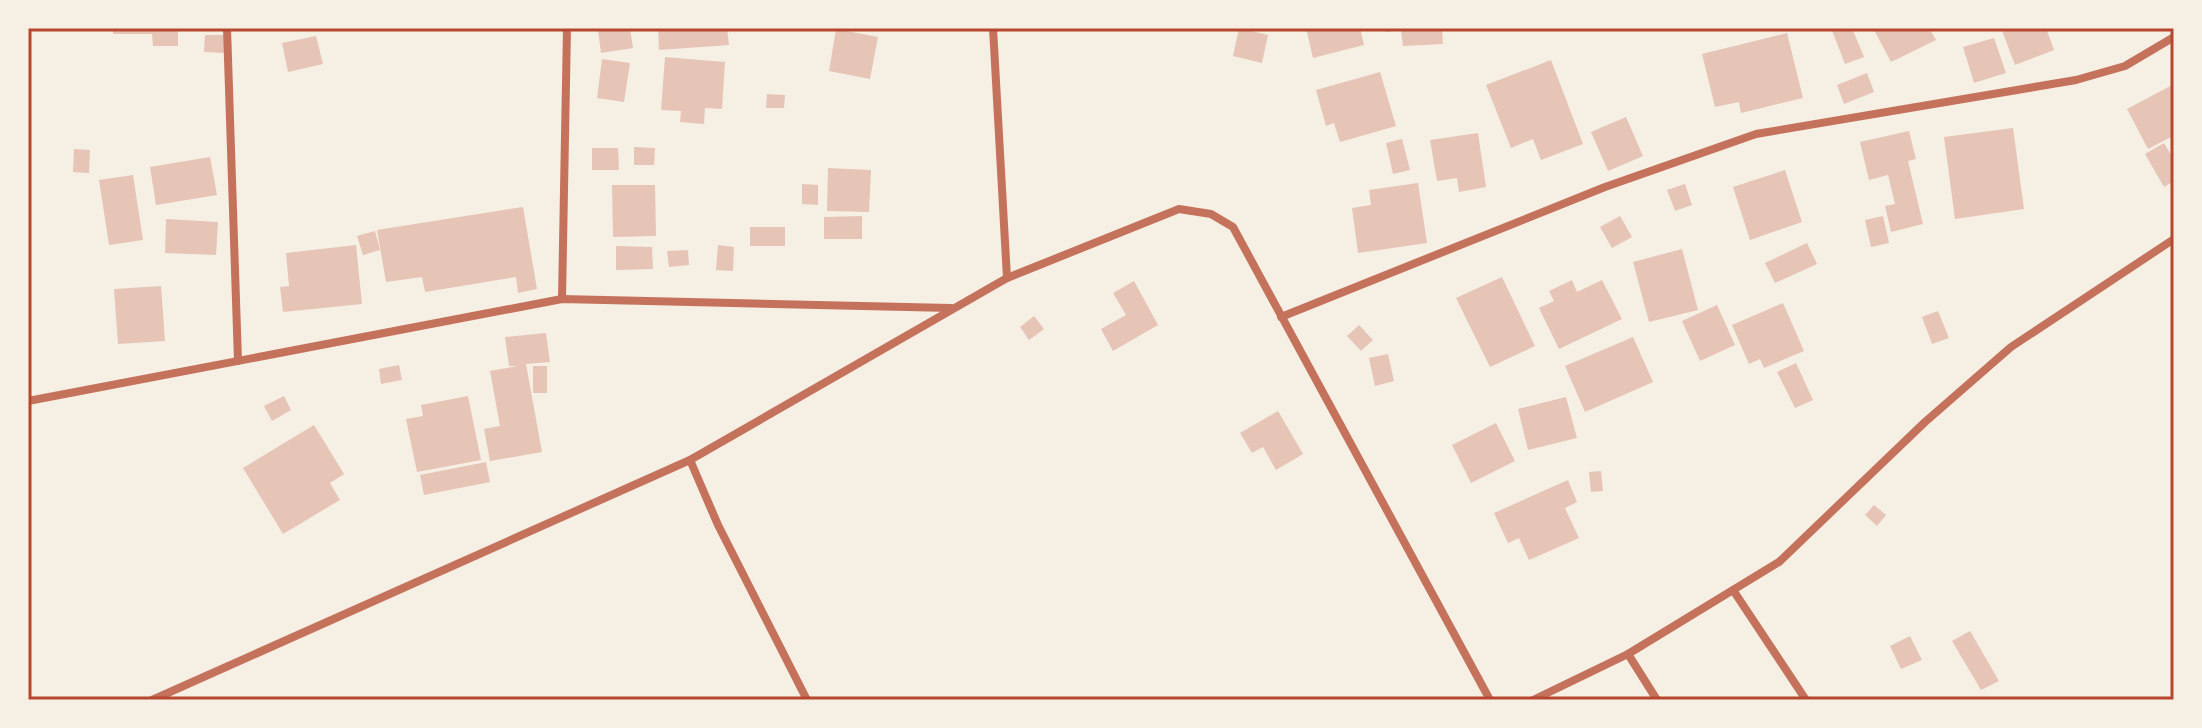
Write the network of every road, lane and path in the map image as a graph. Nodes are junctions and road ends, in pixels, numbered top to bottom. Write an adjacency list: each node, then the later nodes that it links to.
1 (227, 28): 10 (street)
2 (567, 28): 7 (street)
3 (993, 28): 6 (street)
4 (2174, 37): 9 (street)
5 (2174, 239): 13 (street)
6 (1007, 278): 8 (street); 9 (street)
7 (562, 299): 8 (street); 10 (street)
8 (951, 308): 12 (street)
9 (1281, 317): 17 (street)
10 (238, 361): 11 (street)
11 (28, 401)
12 (690, 460): 15 (street); 16 (street)
13 (1733, 590): 14 (street); 20 (street)
14 (1628, 654): 18 (street); 19 (street)
15 (152, 700)
16 (807, 700)
17 (1490, 700)
18 (1533, 700)
19 (1657, 700)
20 (1806, 700)

